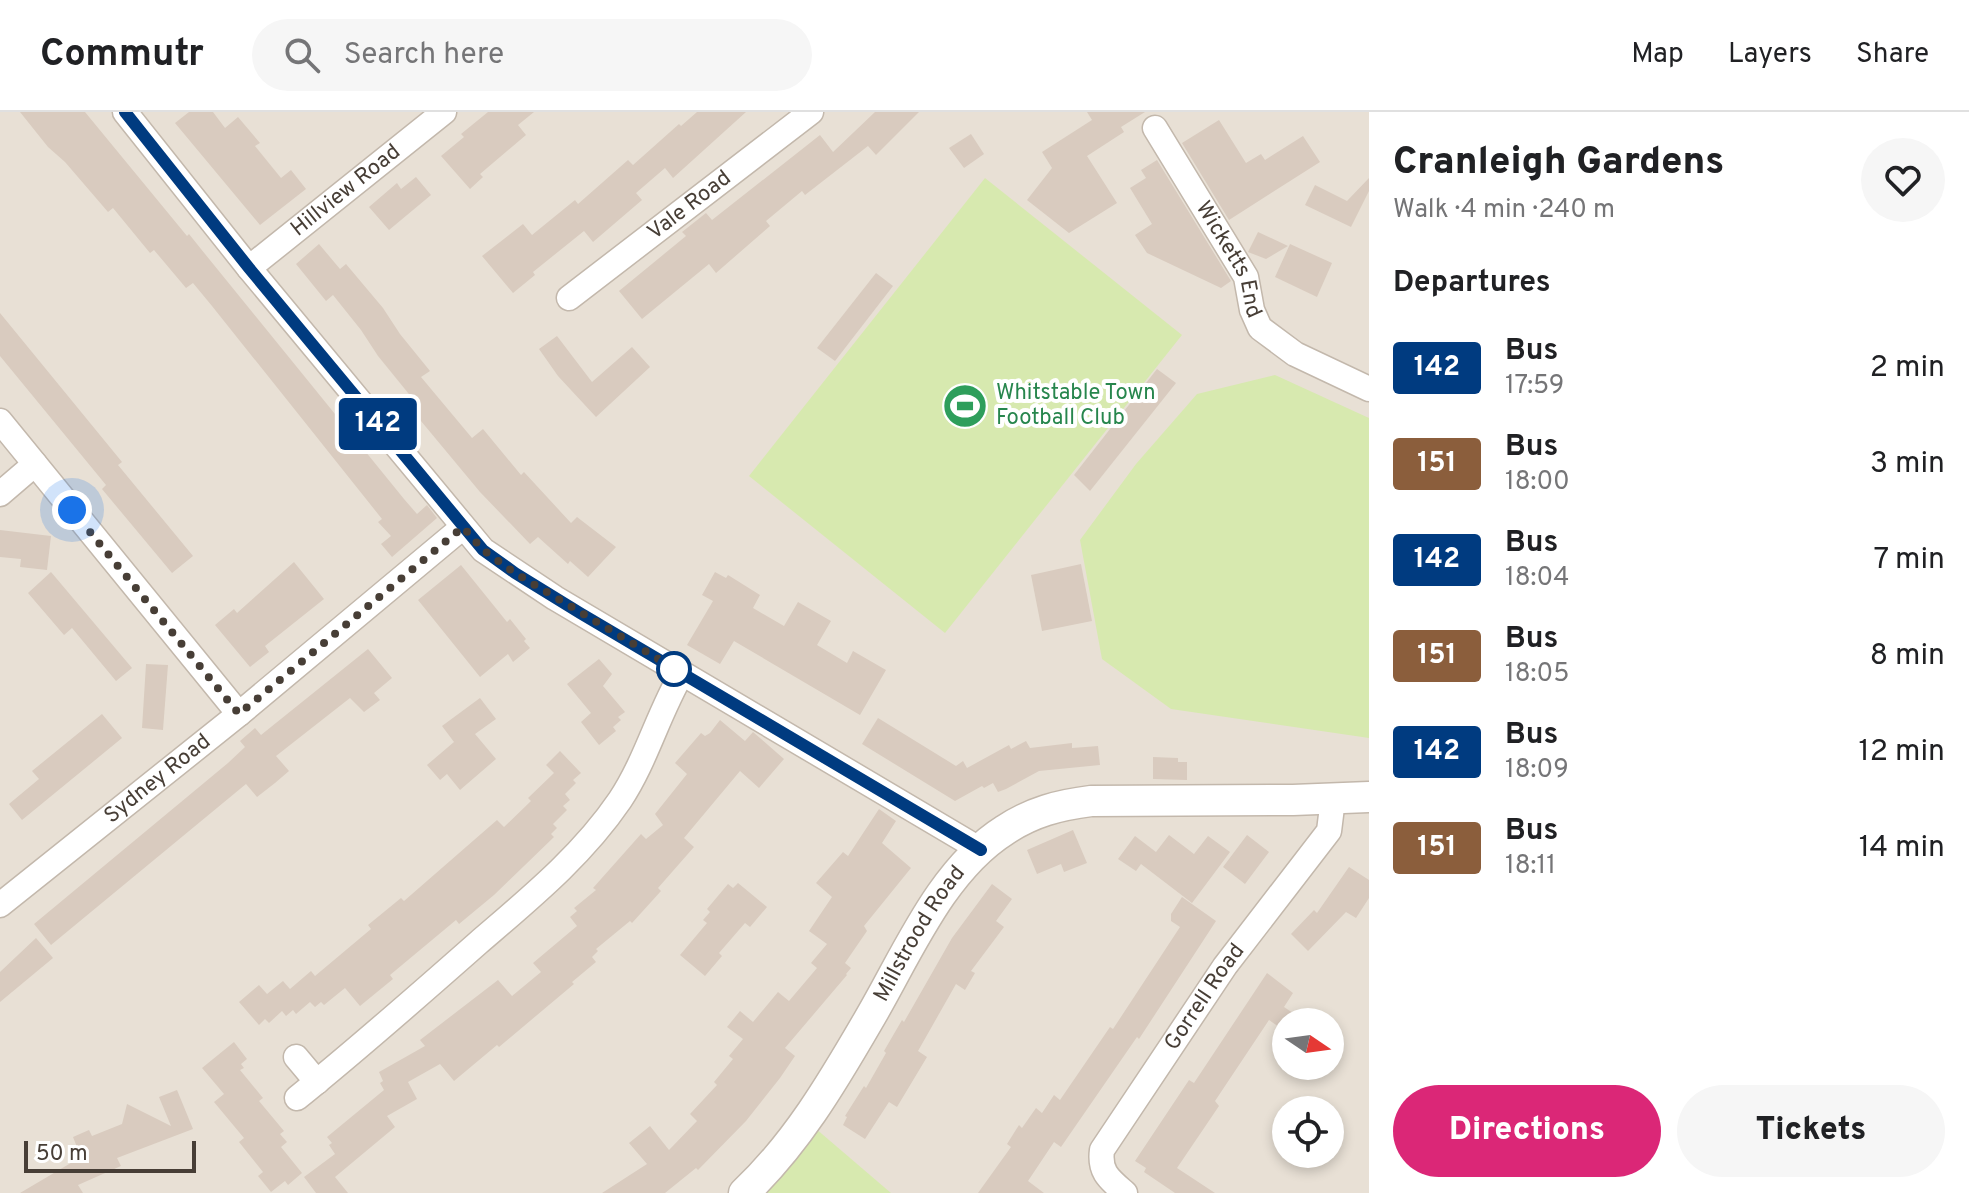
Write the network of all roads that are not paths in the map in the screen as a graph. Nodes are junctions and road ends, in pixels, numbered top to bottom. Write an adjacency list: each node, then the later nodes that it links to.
1 (125, 112): 5 (street)
2 (444, 112): 5 (street, Hillview Road)
3 (811, 112): 6 (street, Vale Road)
4 (1155, 128): 7 (street, Wicketts End)
5 (249, 268): 11 (street)
6 (569, 298)
7 (1369, 389)
8 (0, 421): 9 (street)
9 (35, 464): 10 (street); 13 (street)
10 (0, 494)
11 (463, 527): 12 (street); 13 (street, Sydney Road)
12 (682, 673): 16 (street); 19 (street)
13 (239, 714): 17 (street, Sydney Road)
14 (1369, 797): 15 (street, Millstrood Road)
15 (1333, 799): 16 (street, Millstrood Road); 22 (street, Gorrell Road)
16 (981, 850): 21 (street, Millstrood Road)
17 (0, 905)
18 (296, 1057): 19 (street)
19 (317, 1082): 20 (street)
20 (297, 1098)
21 (744, 1193)
22 (1125, 1193)

